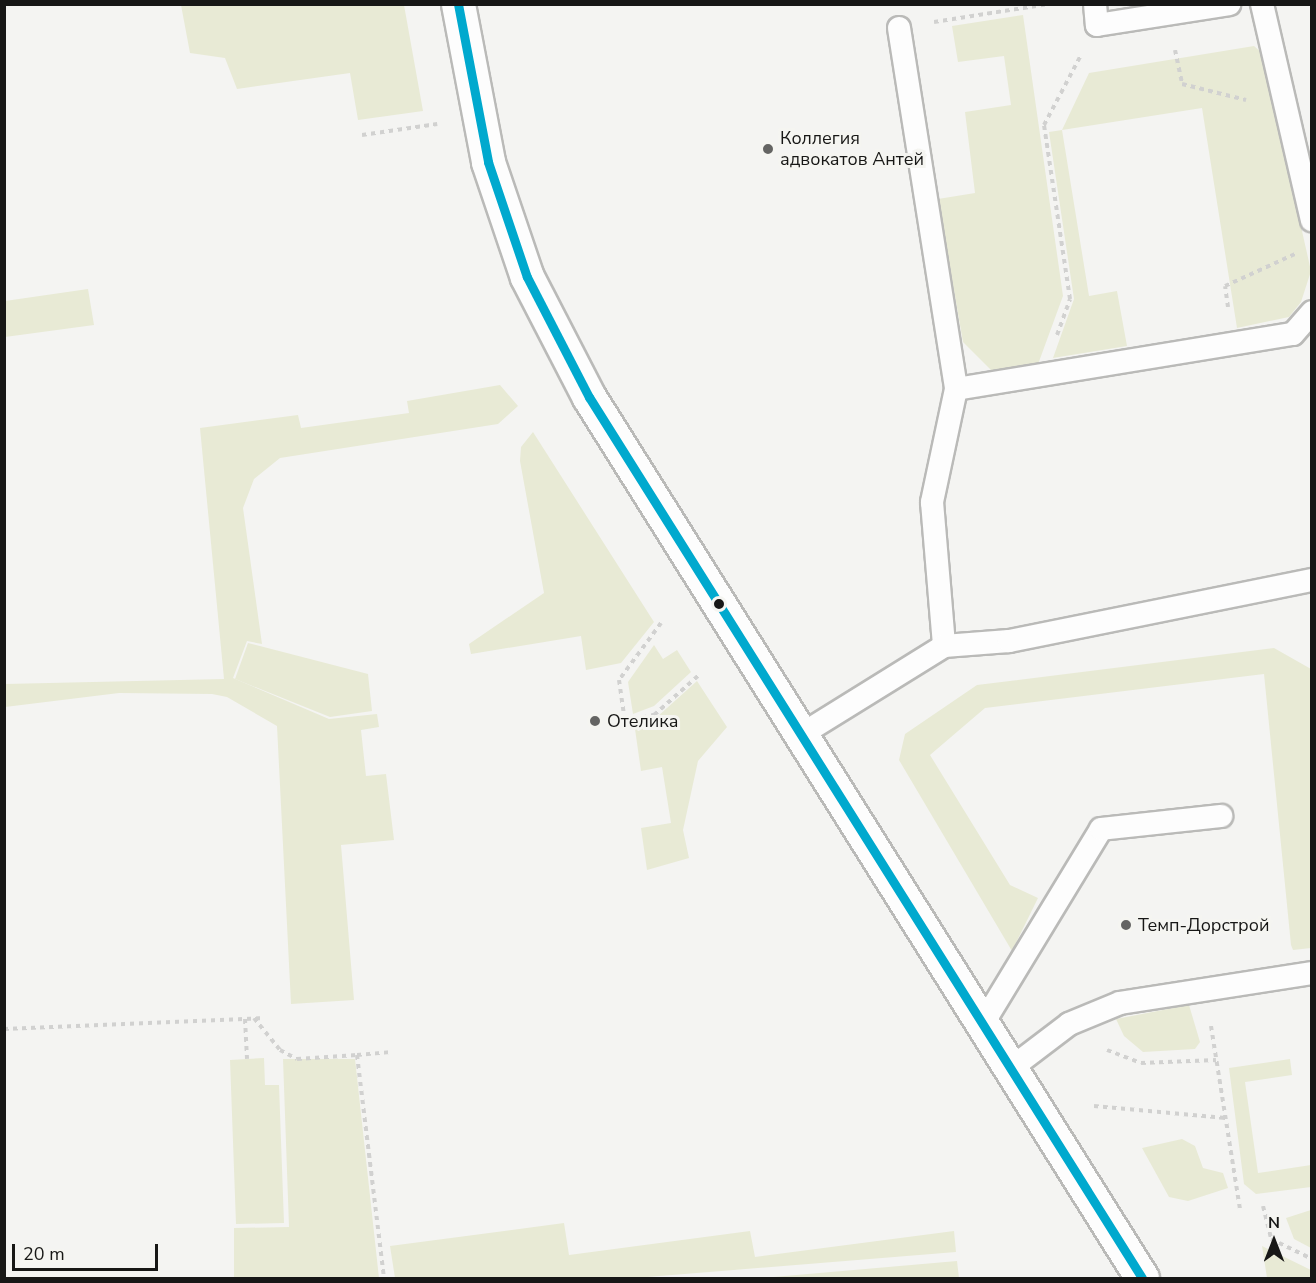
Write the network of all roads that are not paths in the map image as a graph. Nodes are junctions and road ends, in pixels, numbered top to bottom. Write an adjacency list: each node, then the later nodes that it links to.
1 (458, 4): 11 (street)
2 (1229, 4): 4 (lane)
3 (1262, 4): 6 (lane)
4 (1096, 15)
5 (899, 28): 8 (lane)
6 (1310, 205)
7 (1311, 312): 8 (lane)
8 (956, 388): 10 (lane)
9 (1311, 580): 10 (lane)
10 (944, 646): 11 (lane)
11 (799, 736): 14 (street)
12 (1221, 816): 14 (lane)
13 (1311, 973): 15 (lane)
14 (982, 1025): 15 (street)
15 (1010, 1069): 16 (street)
16 (1142, 1278)

